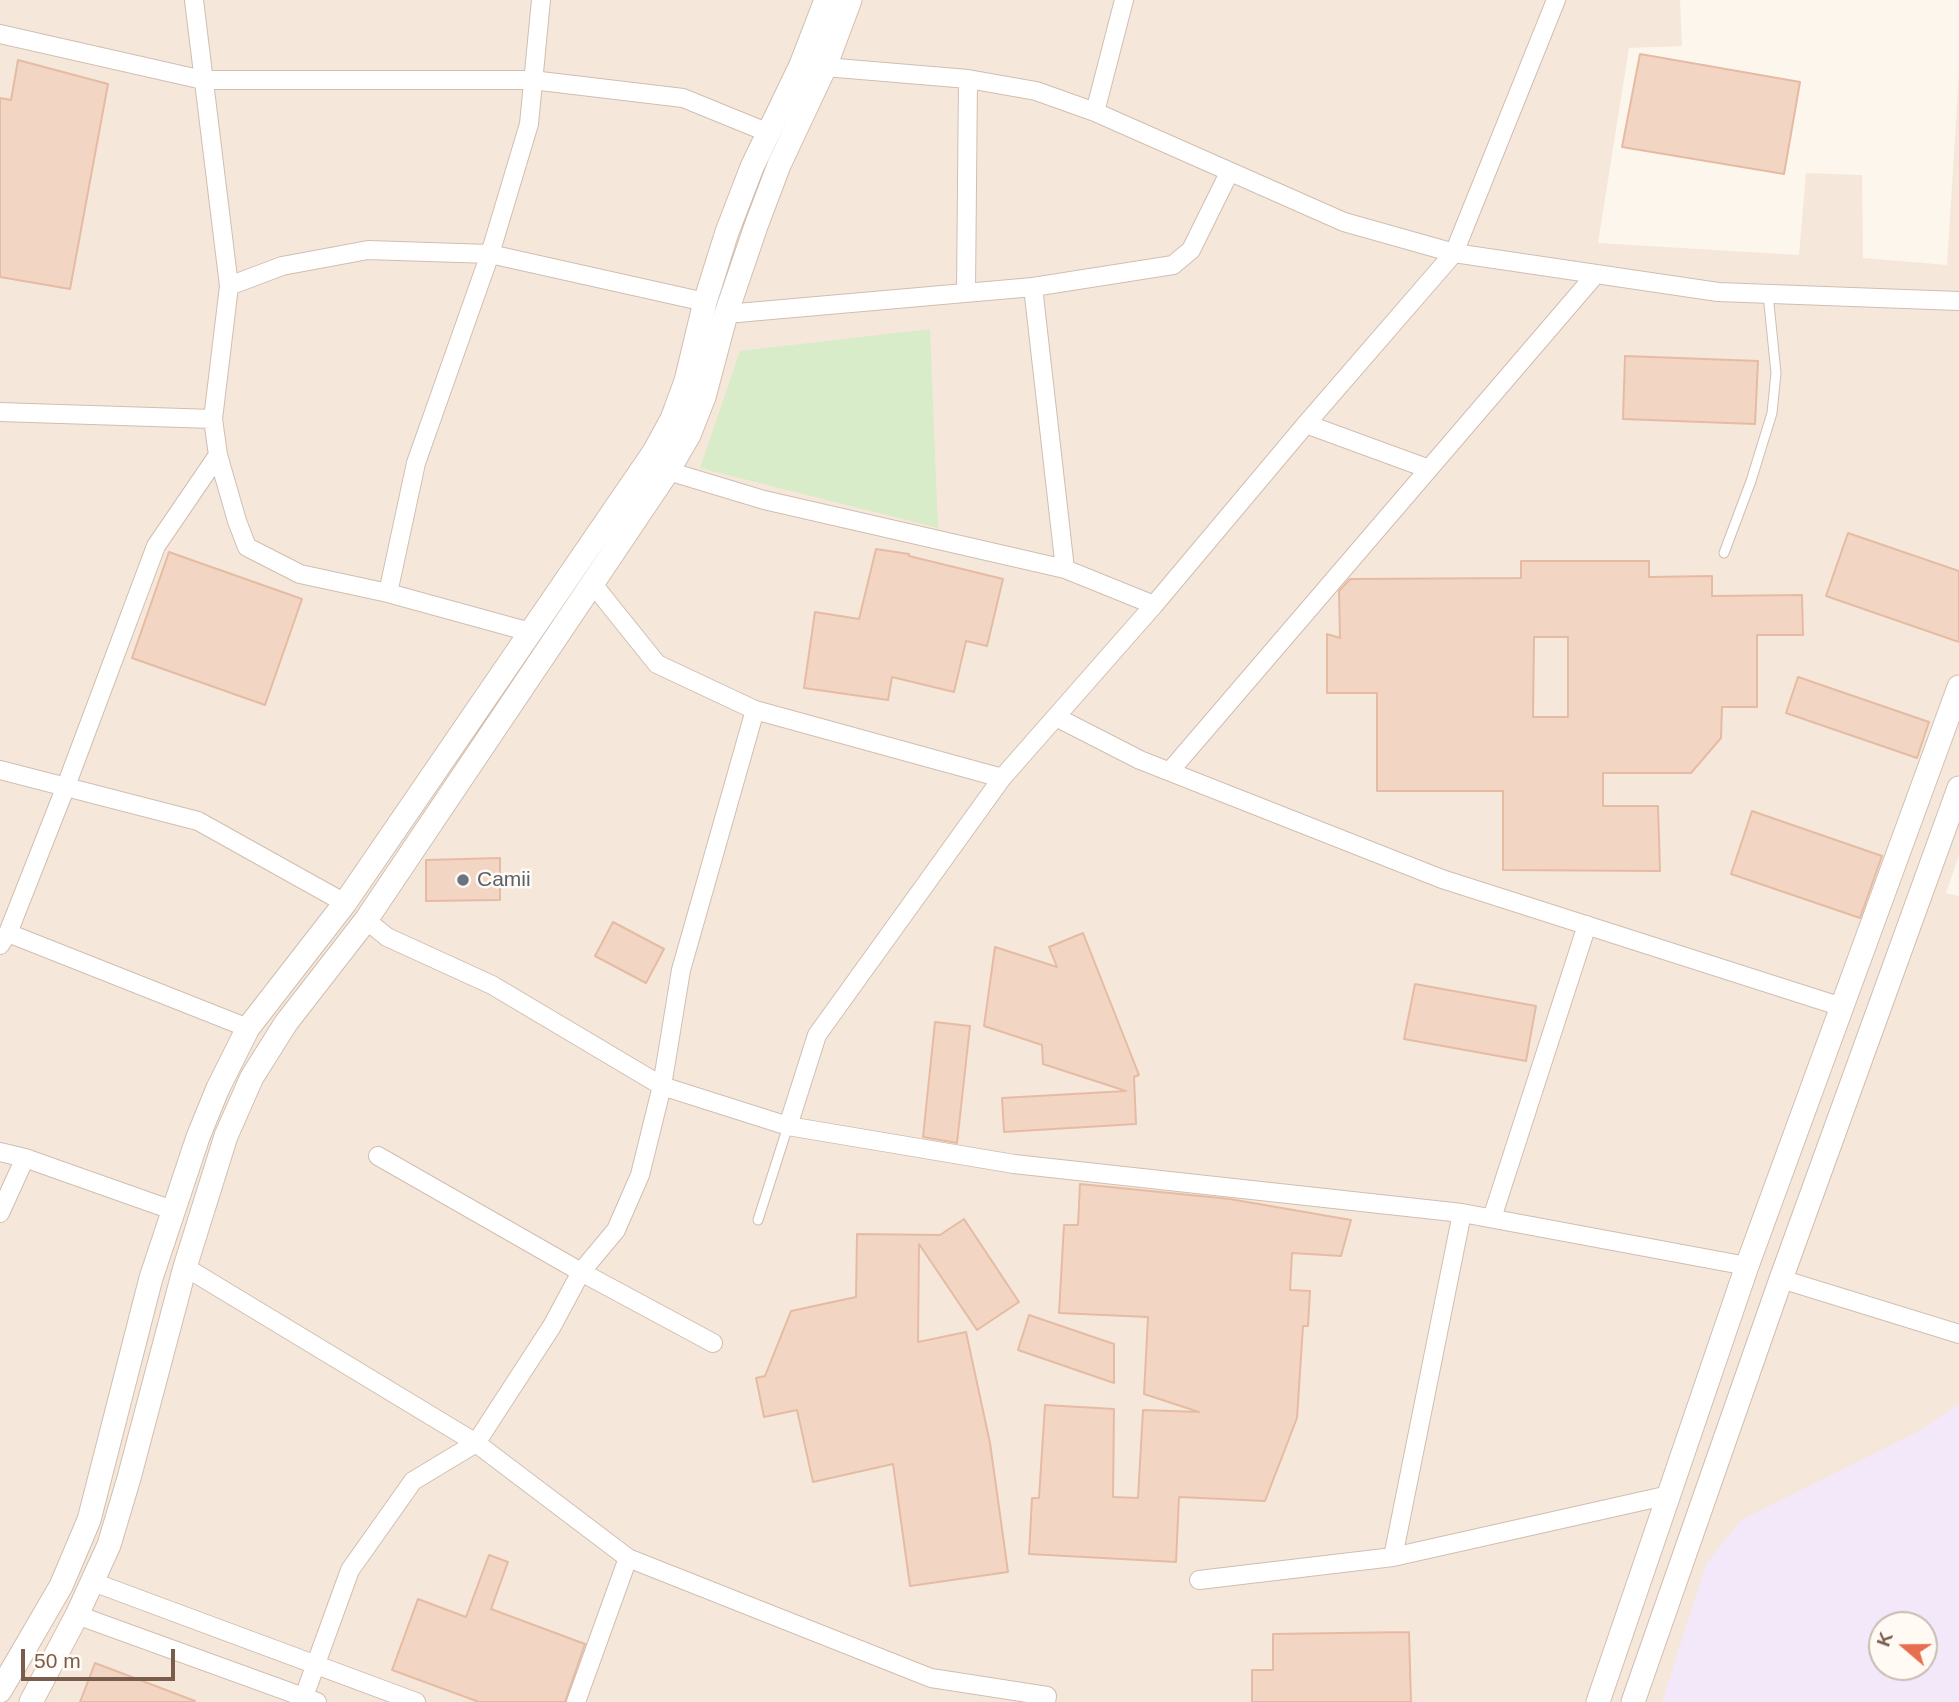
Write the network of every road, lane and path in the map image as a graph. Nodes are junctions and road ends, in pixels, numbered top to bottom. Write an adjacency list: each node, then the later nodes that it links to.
1 (194, 0): 11 (street)
2 (541, 0): 12 (street)
3 (826, 0): 8 (street)
4 (850, 0): 9 (street)
5 (1124, 0): 13 (street)
6 (1556, 0): 16 (street)
7 (0, 34): 11 (street)
8 (801, 65): 9 (street); 14 (street)
9 (825, 67): 10 (street); 25 (street)
10 (968, 79): 13 (street); 21 (street)
11 (203, 80): 12 (street); 19 (street)
12 (532, 80): 14 (street); 17 (street)
13 (1095, 112): 15 (street)
14 (769, 133): 24 (street)
15 (1229, 173): 16 (street); 20 (street)
16 (1454, 253): 18 (street); 28 (street)
17 (489, 254): 19 (street); 24 (street); 35 (street)
18 (1596, 274): 22 (street); 30 (street)
19 (229, 286): 27 (street)
20 (1033, 287): 21 (street); 33 (street)
21 (966, 291): 25 (street)
22 (1768, 294): 23 (street); 32 (lane)
23 (1959, 301)
24 (705, 302): 25 (street); 37 (street)
25 (726, 314): 31 (street)
26 (0, 412): 27 (street)
27 (212, 419): 29 (street)
28 (1306, 424): 30 (street); 36 (street)
29 (218, 455): 35 (street); 44 (street)
30 (1429, 469): 42 (street)
31 (668, 471): 33 (street); 34 (street)
32 (1724, 553)
33 (1065, 569): 36 (street)
34 (592, 583): 39 (street); 47 (street)
35 (388, 593): 37 (street)
36 (1154, 605): 40 (street)
37 (530, 632): 46 (street)
38 (1959, 687): 50 (street)
39 (755, 710): 43 (street); 52 (street)
40 (1056, 717): 42 (street); 43 (street)
41 (0, 770): 44 (street)
42 (1170, 771): 48 (street)
43 (1002, 778): 53 (street)
44 (66, 786): 46 (street); 49 (street)
45 (1959, 788): 65 (street)
46 (345, 903): 47 (street); 51 (street)
47 (366, 920): 52 (street); 63 (street)
48 (1587, 925): 50 (street); 60 (street)
49 (4, 939): 51 (street)
50 (1842, 1007): 62 (street)
51 (248, 1028): 57 (street)
52 (662, 1086): 53 (street); 64 (street)
53 (788, 1126): 59 (street); 61 (lane)
54 (0, 1152): 56 (street)
55 (378, 1156): 64 (street)
56 (25, 1158): 57 (street); 58 (street)
57 (172, 1210): 76 (street)
58 (0, 1213)
59 (1462, 1213): 60 (street); 70 (street)
60 (1492, 1218): 62 (street)
61 (758, 1220)
62 (1746, 1266): 65 (street); 69 (street)
63 (185, 1267): 68 (street); 73 (street)
64 (581, 1272): 67 (street); 68 (street)
65 (1781, 1279): 66 (street); 83 (street)
66 (1959, 1334)
67 (713, 1343)
68 (476, 1443): 71 (street); 75 (street)
69 (1669, 1495): 70 (street); 82 (street)
70 (1393, 1557): 72 (street)
71 (628, 1558): 80 (street); 81 (street)
72 (1199, 1580)
73 (93, 1582): 74 (street); 75 (street)
74 (77, 1615): 77 (street); 78 (street)
75 (316, 1665): 77 (street); 79 (street)
76 (0, 1691)
77 (308, 1700)
78 (31, 1702)
79 (416, 1702)
80 (576, 1702)
81 (1046, 1702)
82 (1598, 1702)
83 (1633, 1702)

